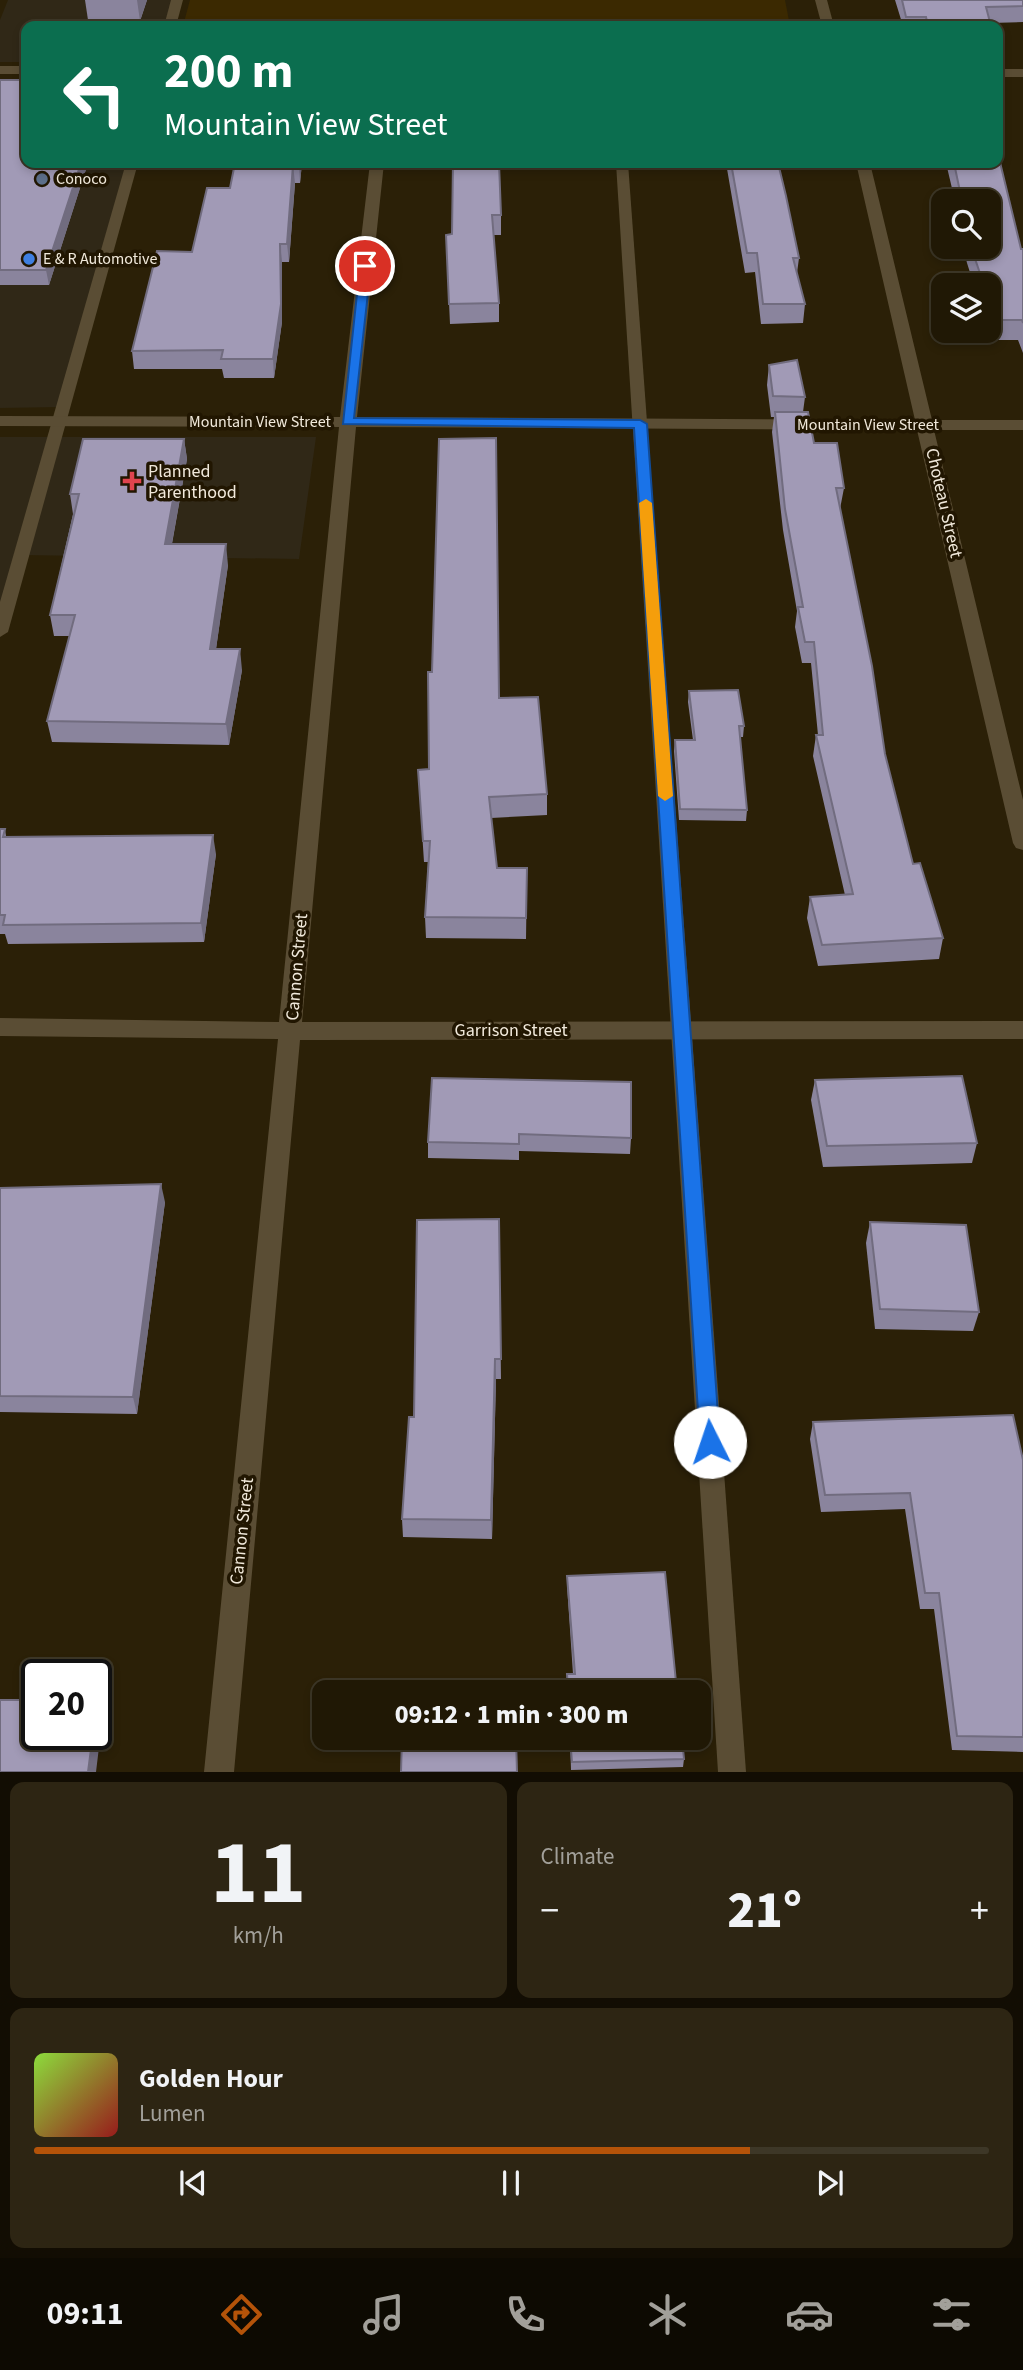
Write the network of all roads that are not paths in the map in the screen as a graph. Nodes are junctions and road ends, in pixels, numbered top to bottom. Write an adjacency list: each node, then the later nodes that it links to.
1 (177, 0): 3 (lane)
2 (821, 0): 4 (street)
3 (171, 21)
4 (827, 21)
5 (0, 70): 6 (street)
6 (21, 70)
7 (1023, 73): 8 (street)
8 (1003, 74)
9 (131, 168): 14 (lane)
10 (376, 168): 15 (street, Cannon Street)
11 (622, 168): 16 (lane)
12 (864, 168): 17 (street, Choteau Street)
13 (0, 421): 14 (street, Mountain View Street)
14 (57, 422): 15 (street, Mountain View Street); 19 (lane)
15 (348, 422): 16 (street, Mountain View Street); 24 (street, Cannon Street)
16 (640, 424): 17 (street, Mountain View Street); 22 (lane)
17 (926, 425): 18 (street, Mountain View Street); 20 (street, Choteau Street)
18 (1023, 425)
19 (0, 632)
20 (1023, 843)
21 (0, 1027): 24 (street, Garrison Street)
22 (681, 1029): 23 (street, Garrison Street); 24 (street, Garrison Street); 26 (lane)
23 (1023, 1030)
24 (291, 1031): 25 (street, Cannon Street)
25 (219, 1772)
26 (732, 1772)

